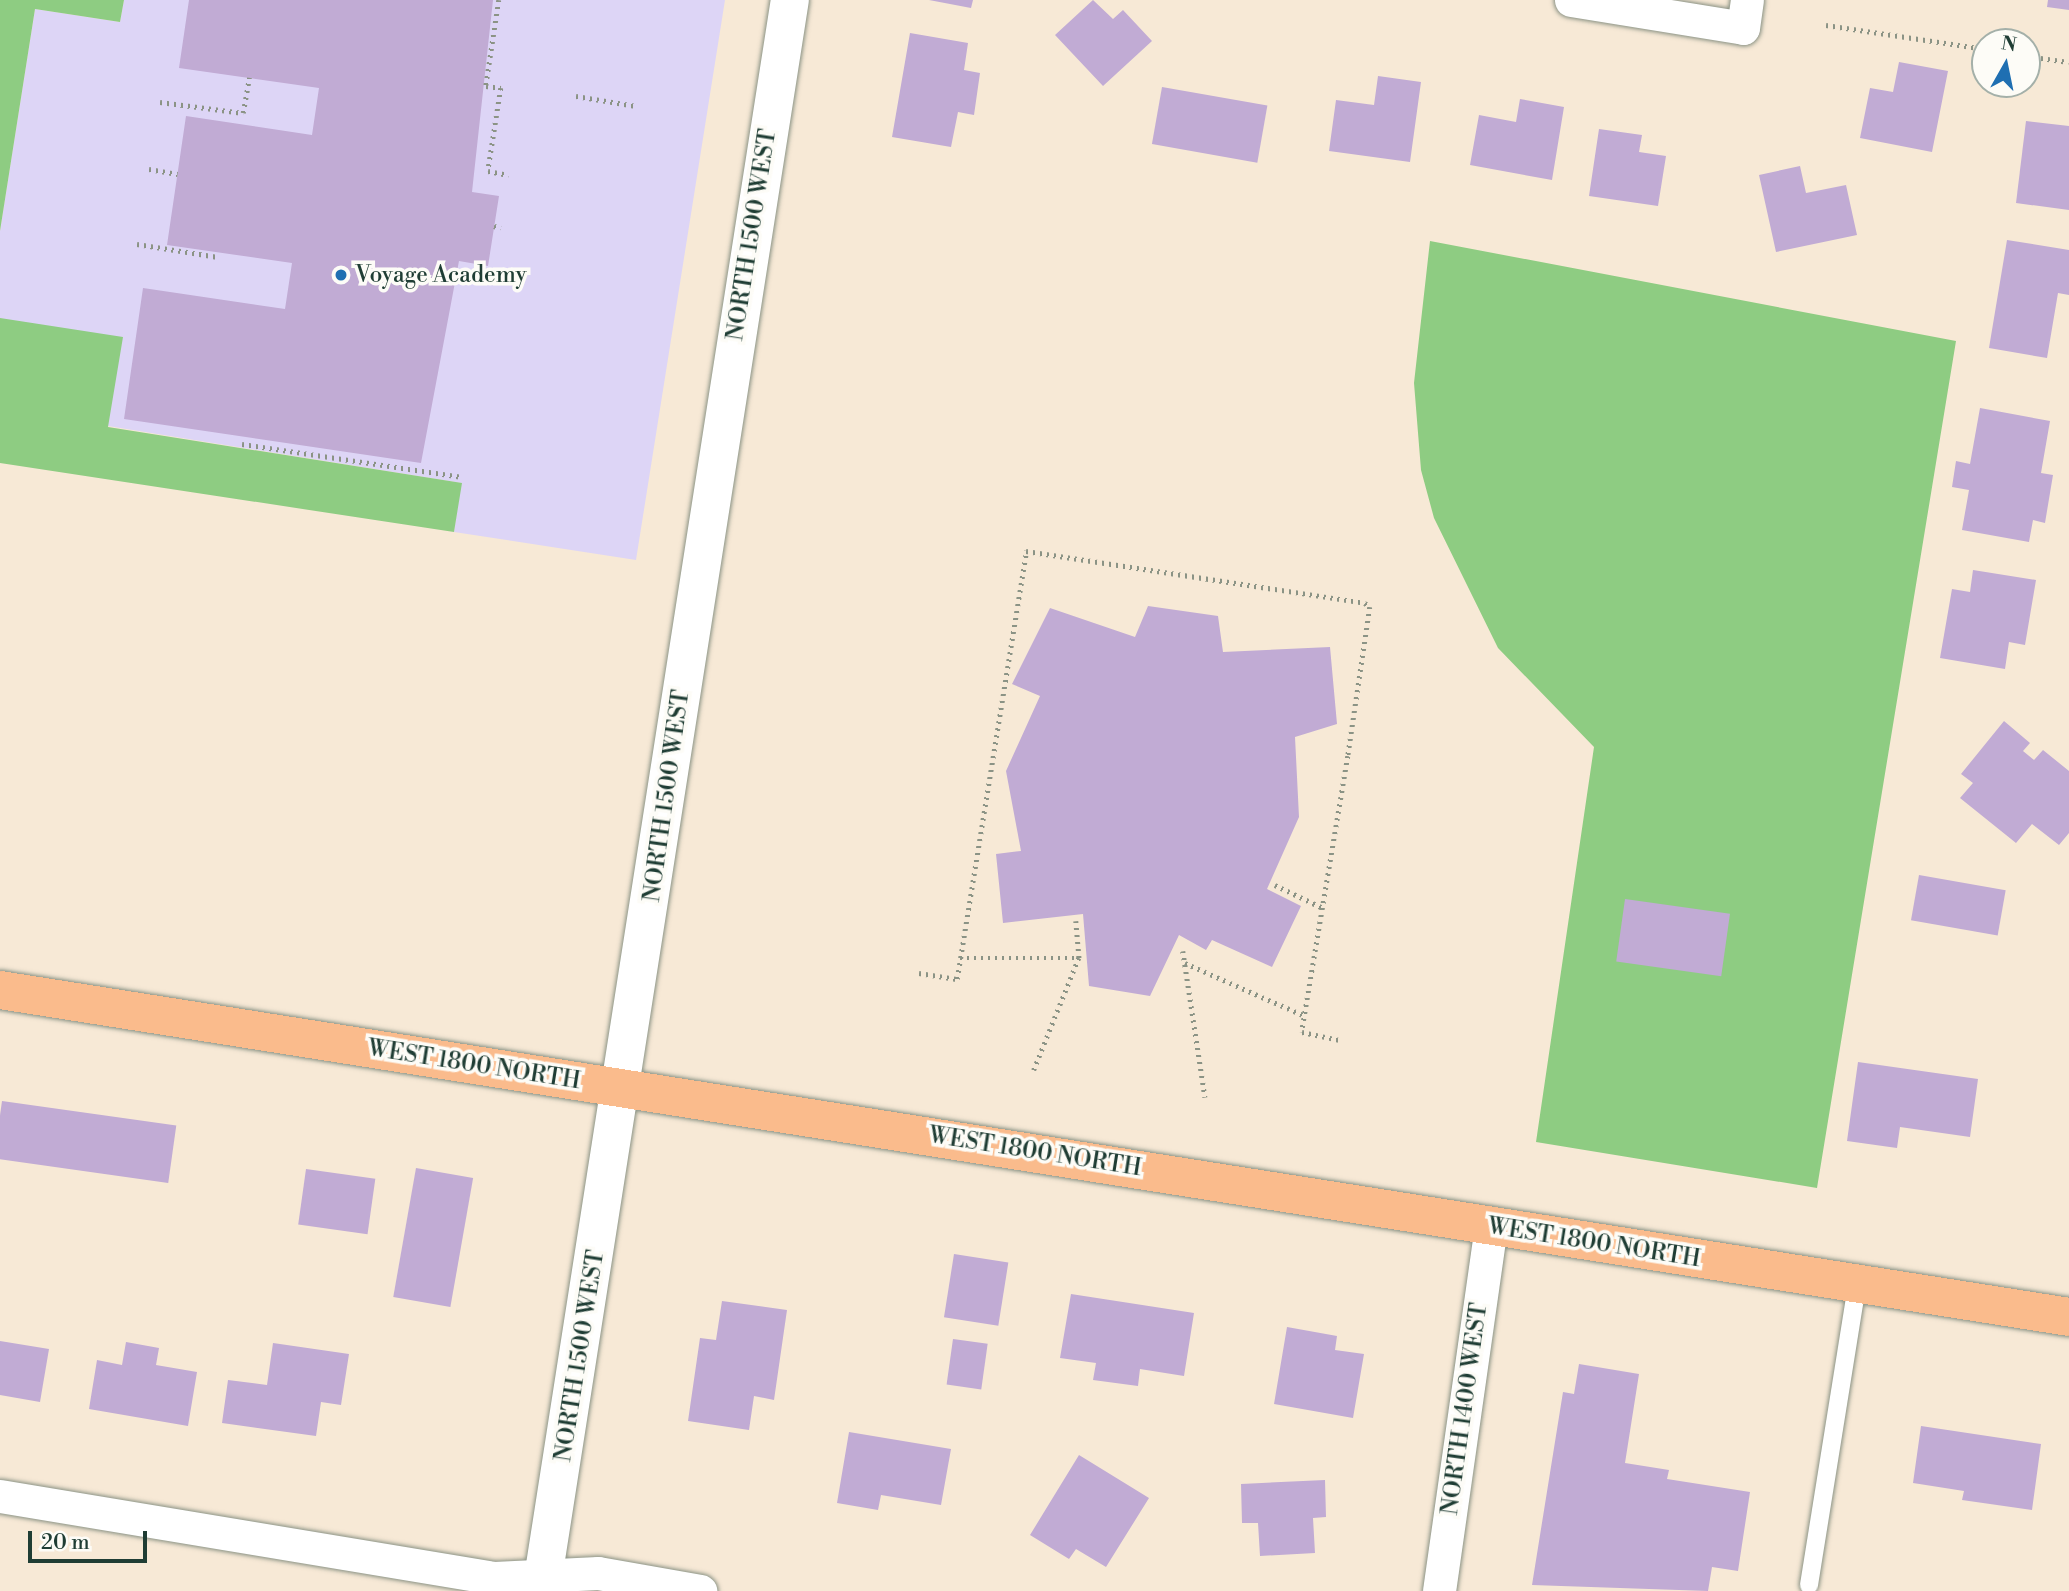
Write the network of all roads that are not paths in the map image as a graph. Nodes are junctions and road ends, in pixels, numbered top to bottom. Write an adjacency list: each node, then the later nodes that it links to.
1 (790, 0): 5 (street, NORTH 1500 WEST)
2 (1571, 0): 3 (street)
3 (1745, 14)
4 (0, 990): 5 (main road, WEST 1800 NORTH)
5 (624, 1088): 6 (main road, WEST 1800 NORTH); 10 (street, NORTH 1500 WEST)
6 (1490, 1226): 7 (main road, WEST 1800 NORTH); 13 (street, NORTH 1400 WEST)
7 (1857, 1284): 8 (main road, WEST 1800 NORTH); 11 (lane)
8 (2069, 1317)
9 (0, 1496): 10 (street)
10 (542, 1583): 12 (street)
11 (1809, 1585)
12 (701, 1591)
13 (1438, 1591)

